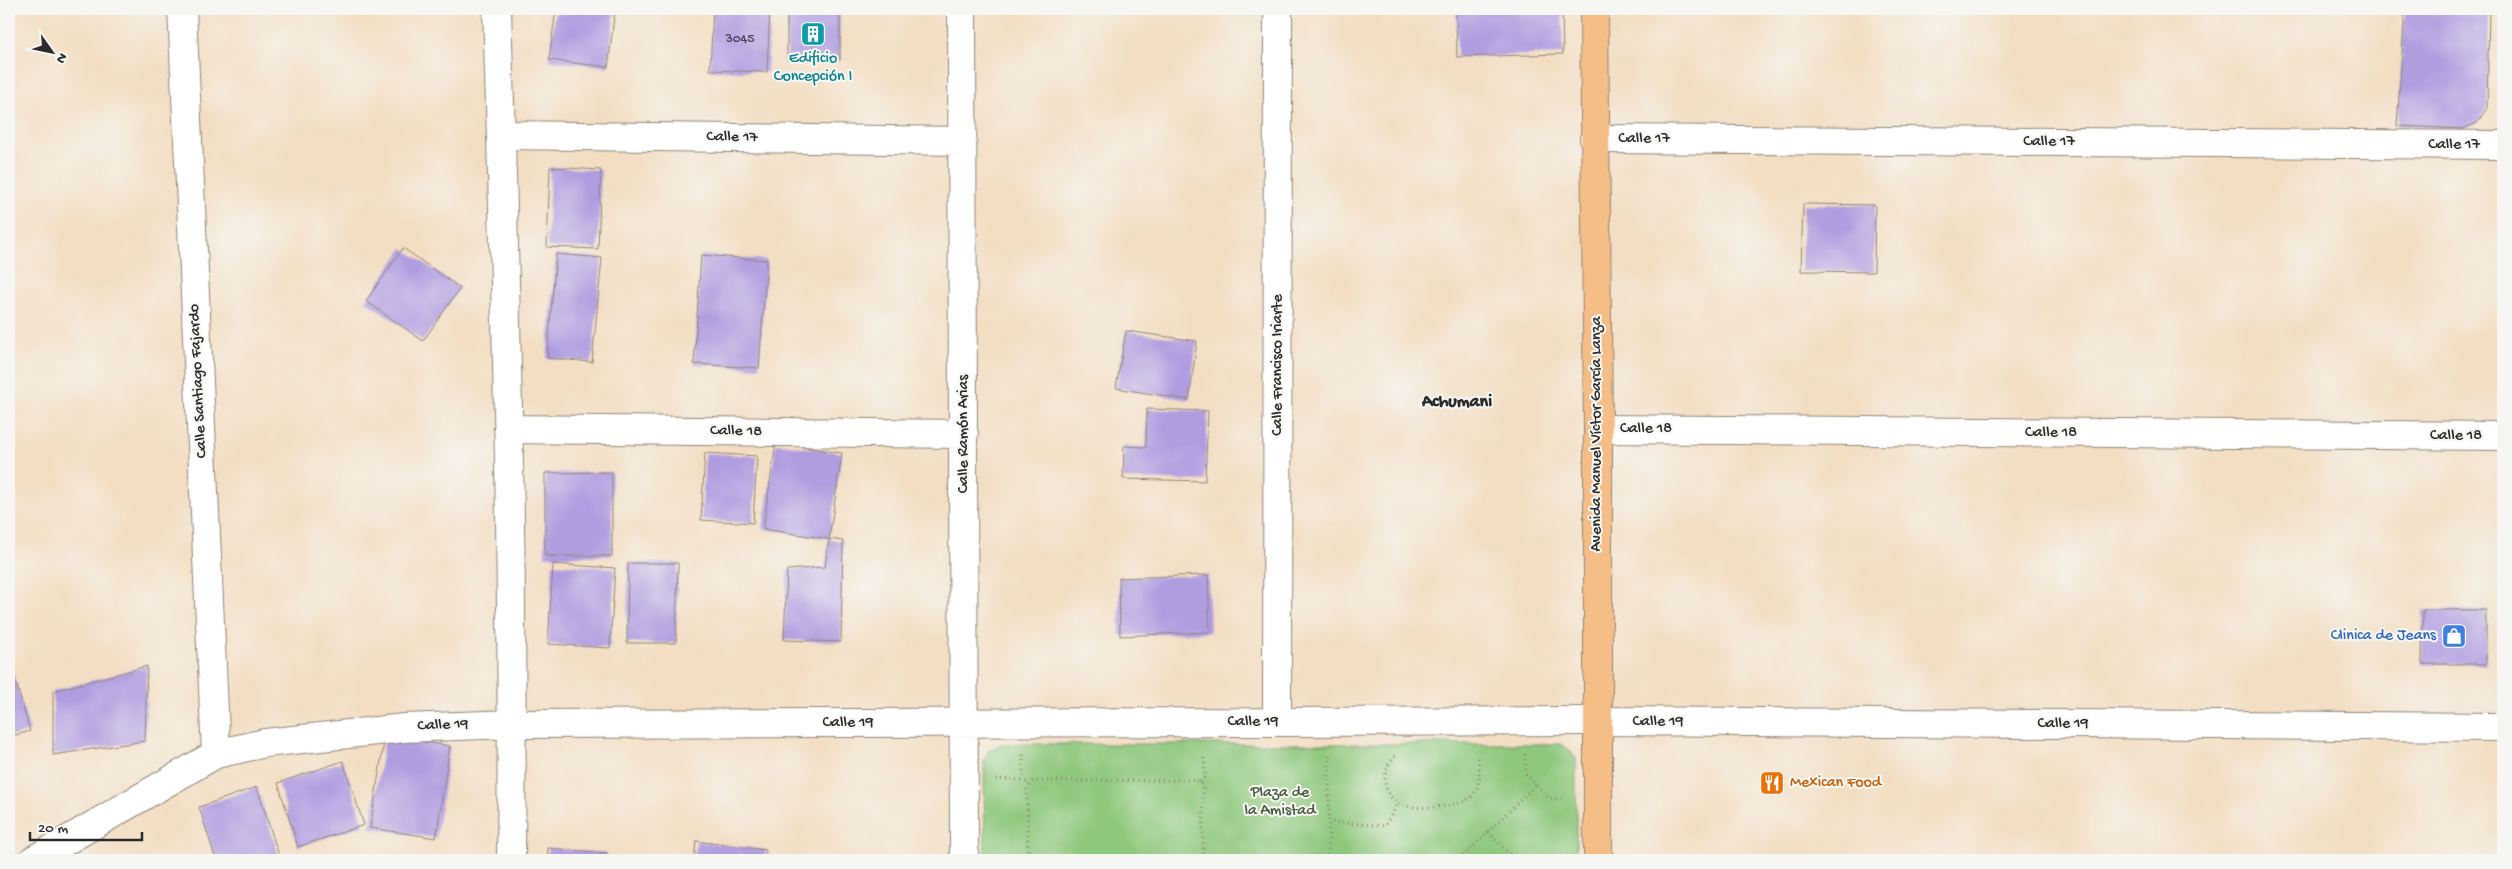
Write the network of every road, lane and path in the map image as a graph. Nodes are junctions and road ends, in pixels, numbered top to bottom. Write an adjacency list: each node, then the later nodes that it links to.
1 (182, 9): 23 (street, Calle Santiago Fajardo)
2 (497, 9): 6 (street)
3 (962, 9): 8 (street, Calle Ramón Arias)
4 (1278, 9): 16 (street, Calle Francisco Iriarte)
5 (1594, 9): 7 (main road, Avenida Manuel Víctor García Lanza)
6 (501, 135): 8 (street, Calle 17); 10 (street)
7 (1594, 139): 9 (street, Calle 17); 11 (main road, Avenida Manuel Víctor García Lanza)
8 (962, 141): 12 (street, Calle Ramón Arias)
9 (2503, 146)
10 (508, 429): 12 (street, Calle 18); 17 (street)
11 (1598, 429): 13 (street, Calle 18); 14 (main road, Avenida Manuel Víctor García Lanza)
12 (964, 434): 15 (street, Calle Ramón Arias)
13 (2503, 436)
14 (1598, 721): 16 (street, Calle 19); 18 (street, Calle 19); 43 (main road, Avenida Manuel Víctor García Lanza)
15 (964, 722): 16 (street, Calle 19); 17 (street, Calle 19); 37 (street, Calle Ramón Arias)
16 (1277, 722)
17 (512, 724): 23 (street, Calle 19); 36 (street)
18 (2503, 727)
19 (1329, 750): 33 (path)
20 (1400, 750): 32 (path)
21 (1533, 750): 30 (path)
22 (1478, 751): 32 (path)
23 (216, 754): 35 (street, Calle 19)
24 (1204, 755): 28 (path)
25 (1023, 757): 27 (path)
26 (996, 779): 27 (path)
27 (1023, 780): 29 (path)
28 (1200, 782): 29 (path); 39 (path)
29 (1029, 784): 38 (path)
30 (1536, 784): 31 (path); 34 (path)
31 (1570, 799)
32 (1398, 803): 33 (path)
33 (1329, 822): 40 (path)
34 (1488, 832): 41 (path); 42 (path)
35 (33, 860)
36 (511, 860)
37 (964, 860)
38 (1028, 860)
39 (1203, 860)
40 (1328, 860)
41 (1460, 860)
42 (1515, 860)
43 (1598, 860)

